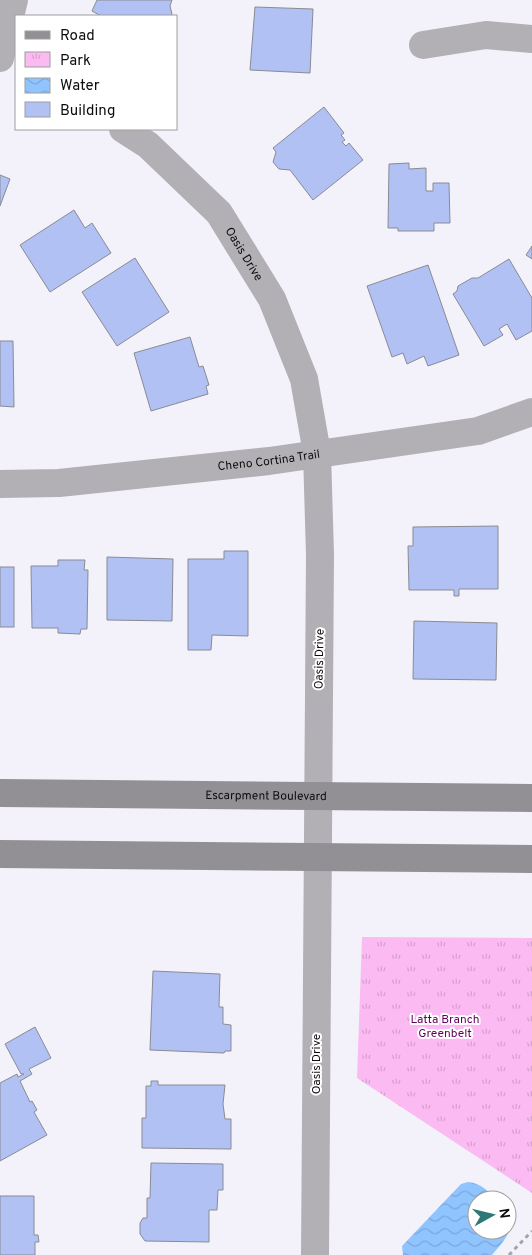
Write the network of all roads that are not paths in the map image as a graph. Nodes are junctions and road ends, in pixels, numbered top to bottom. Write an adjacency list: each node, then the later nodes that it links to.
1 (14, 0): 4 (street)
2 (532, 40): 3 (street)
3 (423, 44)
4 (0, 58): 5 (street)
5 (15, 66)
6 (125, 130): 8 (street, Oasis Drive)
7 (532, 412): 8 (street, Cheno Cortina Trail)
8 (317, 453): 9 (street, Cheno Cortina Trail); 11 (street, Oasis Drive)
9 (0, 484)
10 (0, 793): 11 (main road, Escarpment Boulevard)
11 (320, 796): 12 (main road, Escarpment Boulevard); 14 (street, Oasis Drive)
12 (532, 798)
13 (0, 854): 14 (main road)
14 (319, 857): 15 (main road); 16 (street, Oasis Drive)
15 (532, 859)
16 (315, 1255)

